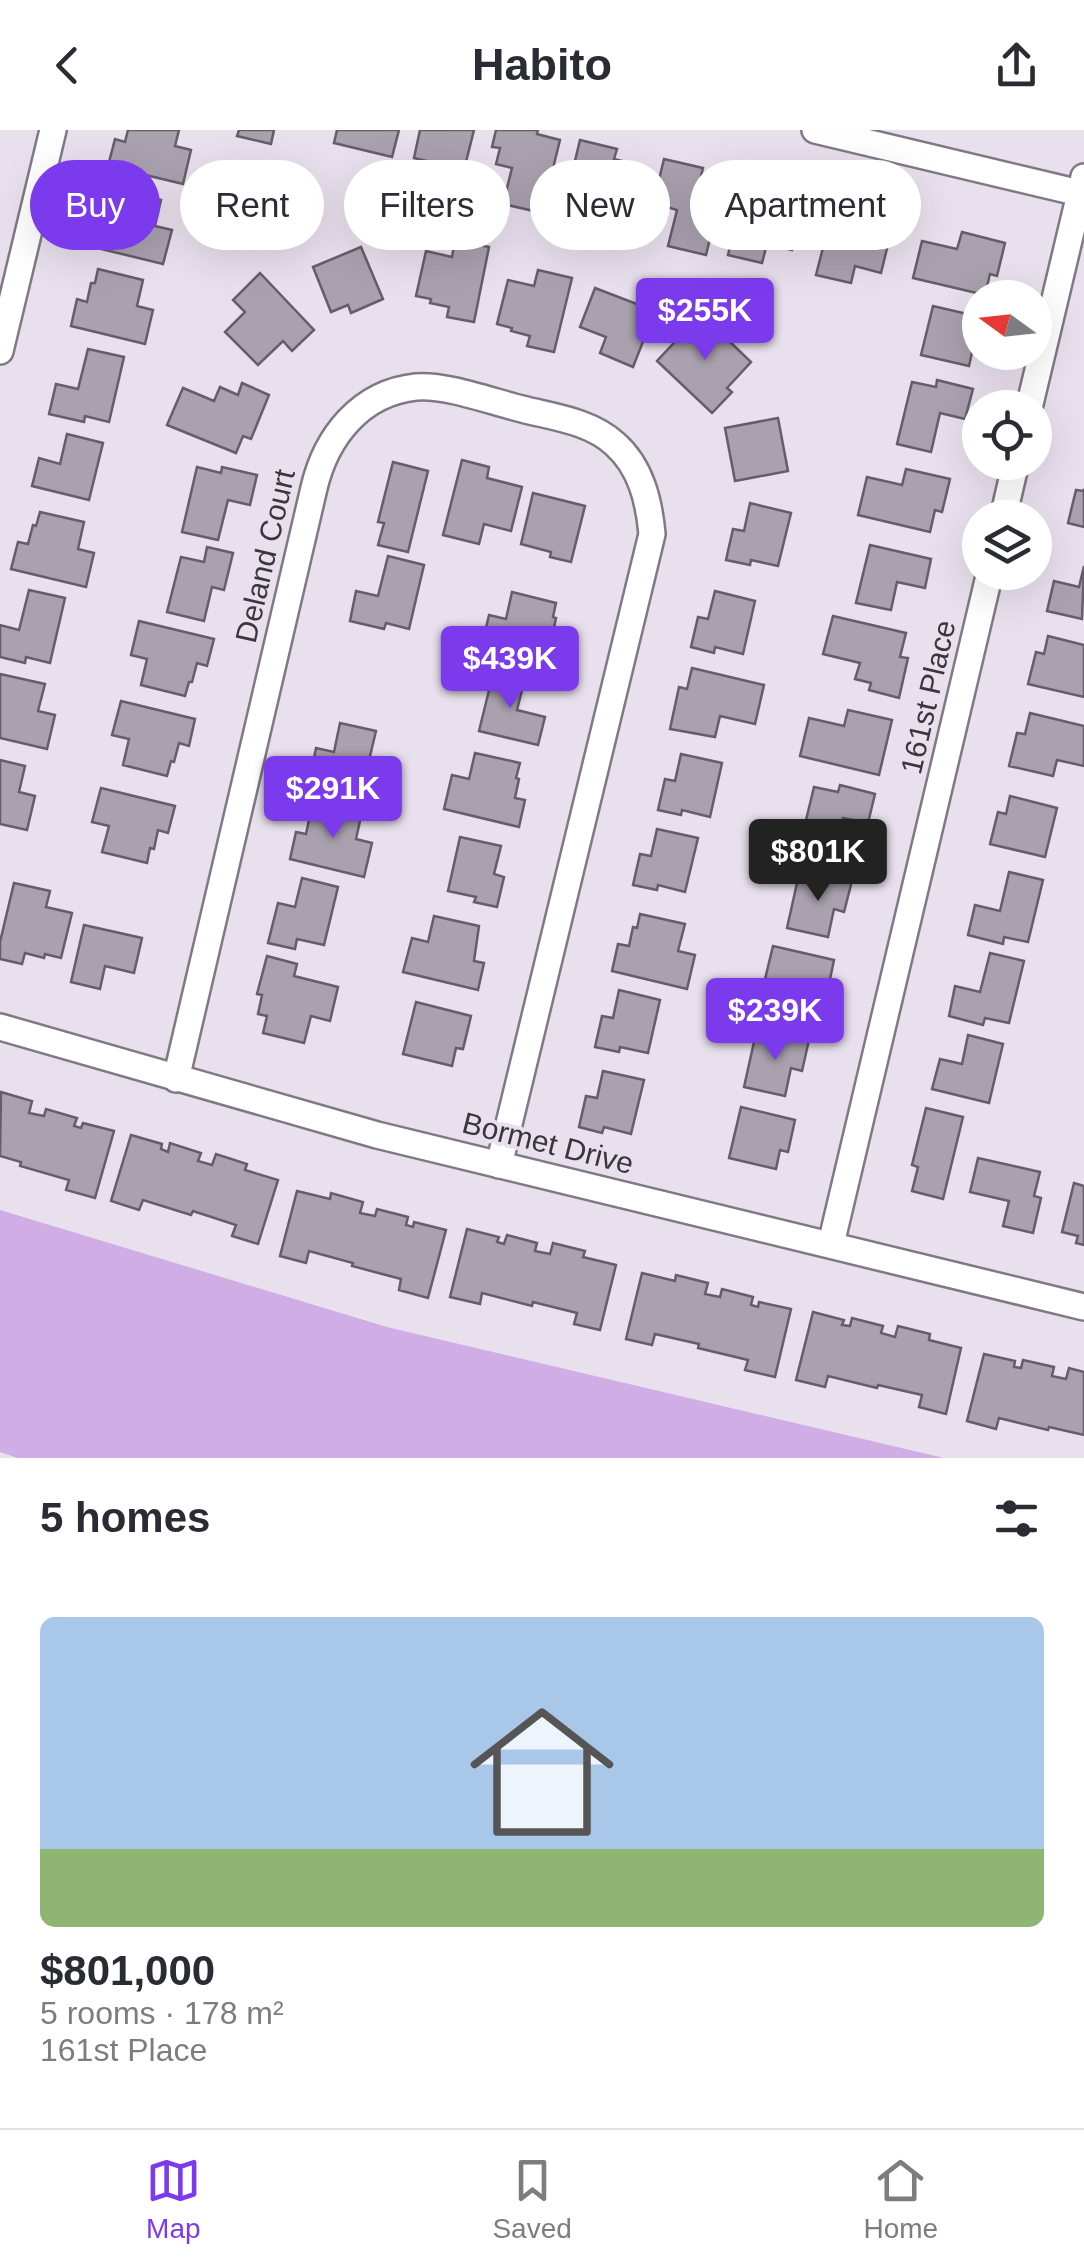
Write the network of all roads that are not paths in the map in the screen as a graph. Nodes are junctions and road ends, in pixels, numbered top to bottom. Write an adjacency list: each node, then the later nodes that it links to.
1 (53, 130): 4 (street)
2 (815, 130): 3 (street)
3 (1083, 188): 5 (street)
4 (0, 350)
5 (1034, 390)
6 (986, 590): 10 (street, 161st Place)
7 (0, 1028): 8 (street, Bormet Drive)
8 (176, 1078): 9 (street, Bormet Drive); 9 (street, Deland Court)
9 (499, 1165): 10 (street, Bormet Drive)
10 (832, 1244): 11 (street, Bormet Drive)
11 (1084, 1307)

